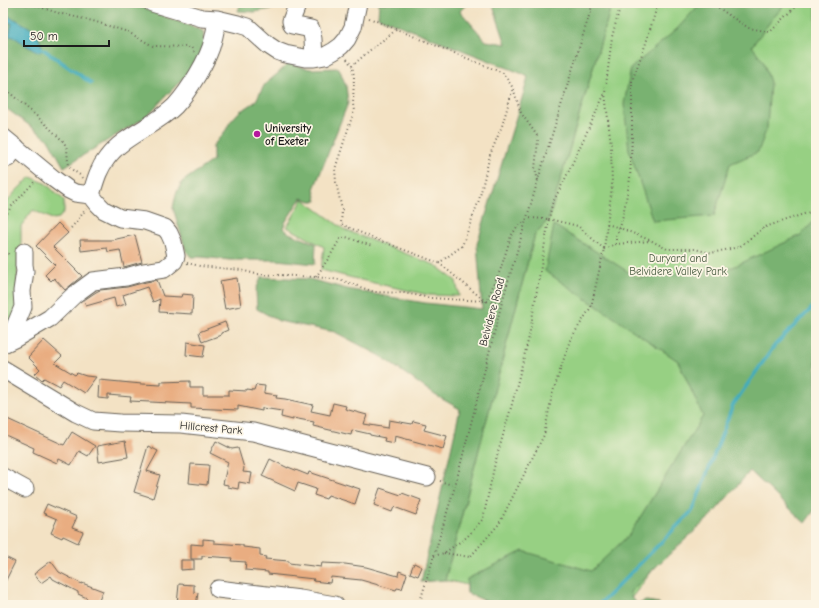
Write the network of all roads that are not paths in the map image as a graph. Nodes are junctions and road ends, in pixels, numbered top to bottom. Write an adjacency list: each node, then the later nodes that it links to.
1 (152, 3): 4 (street)
2 (298, 3): 5 (street)
3 (357, 8): 5 (street)
4 (217, 19): 5 (street); 8 (street)
5 (314, 58)
6 (10, 142): 7 (street); 8 (street)
7 (3, 160)
8 (94, 197): 10 (street)
9 (24, 252): 10 (street)
10 (10, 341)
11 (3, 369): 12 (street, Hillcrest Park)
12 (427, 477)
13 (3, 478): 14 (street)
14 (25, 489)
15 (219, 588): 16 (street)
16 (329, 604)

